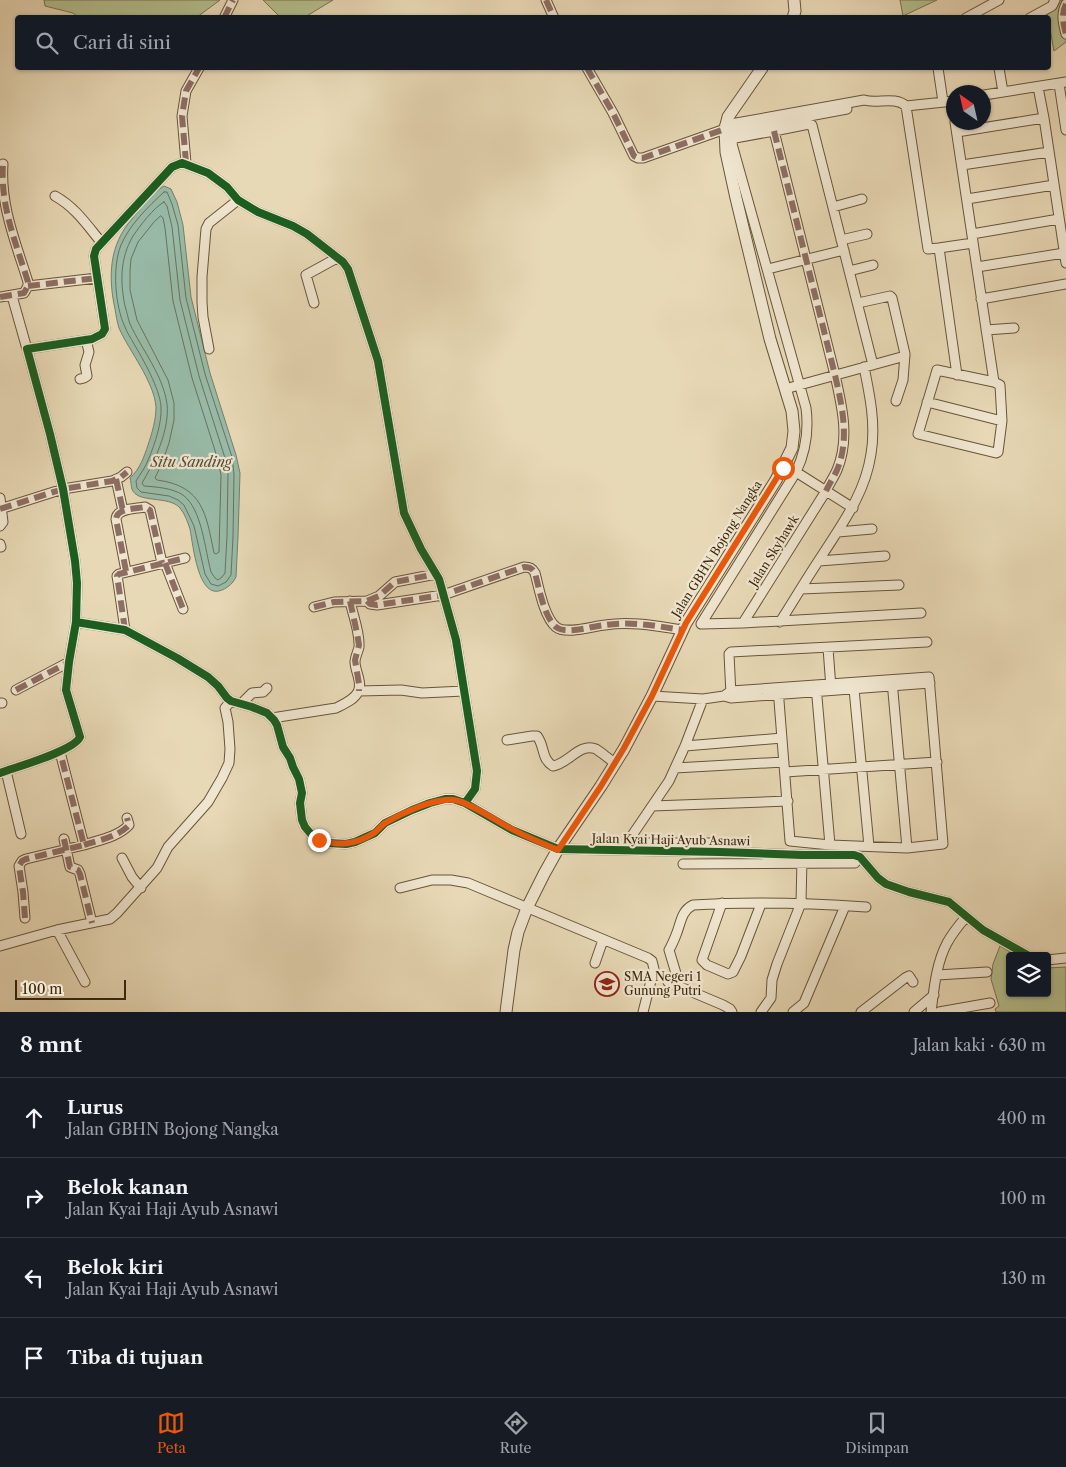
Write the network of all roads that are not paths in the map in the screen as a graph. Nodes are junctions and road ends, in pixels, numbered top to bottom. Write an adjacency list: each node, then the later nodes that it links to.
1 (233, 0): 7 (street)
2 (546, 0): 8 (street)
3 (794, 0): 9 (street)
4 (999, 0): 10 (street)
5 (1055, 0): 11 (street)
6 (1066, 4): 12 (street)
7 (226, 15)
8 (553, 15)
9 (794, 15)
10 (972, 15)
11 (1036, 15)
12 (1066, 34)
13 (198, 70): 32 (street)
14 (588, 70): 27 (street)
15 (761, 70): 27 (street)
16 (939, 70): 20 (street)
17 (999, 70): 21 (street)
18 (1063, 83): 19 (street); 29 (street)
19 (1038, 87): 21 (street); 25 (street)
20 (946, 92)
21 (1003, 92): 22 (street)
22 (991, 94)
23 (946, 101): 24 (street)
24 (906, 106): 27 (street); 46 (street)
25 (1044, 118): 26 (street); 31 (street)
26 (991, 123)
27 (725, 129): 76 (street, Jalan GBHN Bojong Nangka)
28 (956, 130): 34 (street)
29 (1066, 130)
30 (774, 132): 40 (street); 50 (street, Jalan Skyhawk); 54 (street)
31 (1049, 152): 34 (street); 35 (street)
32 (186, 163): 39 (street); 45 (street)
33 (3, 164): 58 (street)
34 (962, 165): 38 (street)
35 (1054, 185): 38 (street); 41 (street)
36 (55, 196): 45 (street)
37 (862, 199): 40 (street)
38 (967, 199): 43 (street)
39 (238, 200): 49 (street); 68 (street)
40 (833, 207): 44 (street)
41 (1059, 219): 43 (street); 48 (street)
42 (867, 234): 44 (street)
43 (972, 238): 46 (street); 53 (street)
44 (841, 240): 47 (street)
45 (101, 242): 56 (street)
46 (939, 248): 72 (street)
47 (844, 250): 50 (street); 55 (street)
48 (1064, 253): 51 (street); 53 (street)
49 (337, 258): 62 (street); 97 (street)
50 (806, 260): 54 (street); 71 (street, Jalan Skyhawk)
51 (1066, 263)
52 (873, 266): 55 (street)
53 (977, 266): 61 (street)
54 (768, 268): 75 (street)
55 (849, 271): 63 (street)
56 (98, 278): 58 (street); 66 (street)
57 (1066, 284): 61 (street)
58 (28, 286): 59 (street)
59 (12, 296): 60 (street); 67 (street)
60 (0, 297)
61 (981, 299): 65 (street)
62 (314, 302)
63 (858, 303): 69 (street); 70 (street)
64 (1014, 328): 65 (street)
65 (986, 330): 74 (street)
66 (86, 340): 67 (street); 73 (street)
67 (27, 349): 83 (street)
68 (209, 349)
69 (905, 356): 70 (street); 77 (street)
70 (869, 366): 71 (street); 86 (street)
71 (835, 375): 75 (street); 84 (street, Jalan Skyhawk)
72 (957, 375): 74 (street); 78 (street)
73 (80, 379)
74 (994, 382): 79 (street)
75 (799, 385): 76 (street); 81 (street)
76 (785, 389): 110 (street, Jalan GBHN Bojong Nangka)
77 (896, 401)
78 (926, 402): 79 (street); 79 (street)
79 (1002, 421)
80 (126, 472): 82 (street)
81 (796, 472): 84 (street); 108 (street)
82 (116, 480): 83 (street); 88 (street)
83 (63, 489): 87 (street); 106 (street)
84 (826, 491): 86 (street); 109 (street, Jalan Skyhawk)
85 (0, 498): 87 (street)
86 (853, 508): 91 (street)
87 (1, 509): 89 (street)
88 (123, 511): 95 (street); 96 (street)
89 (0, 526)
90 (872, 529): 91 (street)
91 (838, 532): 94 (street)
92 (885, 556): 94 (street)
93 (185, 558): 95 (street)
94 (819, 561): 99 (street)
95 (163, 563): 96 (street); 104 (street)
96 (126, 571): 111 (street)
97 (436, 574): 100 (street); 102 (street)
98 (899, 585): 99 (street)
99 (801, 589): 107 (street)
100 (443, 595): 102 (street); 110 (street); 122 (street)
101 (350, 601): 102 (street); 103 (street); 121 (street)
102 (367, 601)
103 (314, 606)
104 (183, 609)
105 (922, 613): 107 (street)
106 (76, 622): 111 (street); 114 (street)
107 (780, 622): 109 (street)
108 (701, 624): 109 (street); 110 (street)
109 (743, 624)
110 (684, 627): 125 (street, Jalan GBHN Bojong Nangka)
111 (125, 630): 127 (street)
112 (926, 642): 113 (street)
113 (828, 648): 116 (street); 124 (street)
114 (68, 662): 120 (street); 133 (street)
115 (892, 683): 116 (street); 119 (street); 134 (street); 136 (street)
116 (831, 687): 118 (street); 119 (street)
117 (267, 688): 128 (street)
118 (816, 688): 123 (street); 140 (street)
119 (854, 689): 138 (street)
120 (16, 690)
121 (359, 691): 122 (street); 129 (street)
122 (464, 691): 143 (street)
123 (778, 691): 124 (street); 130 (street)
124 (729, 695): 126 (street)
125 (652, 696): 126 (street); 135 (street, Jalan GBHN Bojong Nangka)
126 (703, 699): 132 (street)
127 (231, 701): 128 (street); 161 (street)
128 (242, 703): 129 (street)
129 (272, 718): 143 (street, Jalan Kyai Haji Ayub Asnawi)
130 (782, 738): 132 (street); 137 (street)
131 (507, 740): 135 (street)
132 (685, 746): 139 (street)
133 (60, 752): 141 (street); 149 (street)
134 (937, 762): 136 (street); 152 (street)
135 (615, 763): 154 (street, Jalan GBHN Bojong Nangka)
136 (899, 764): 138 (street); 152 (street)
137 (785, 767): 139 (street); 140 (street); 142 (street)
138 (862, 767): 140 (street); 151 (street)
139 (675, 768): 144 (street)
140 (823, 769): 150 (street)
141 (3, 772): 146 (street)
142 (788, 801): 144 (street); 150 (street)
143 (464, 803): 154 (street, Jalan Kyai Haji Ayub Asnawi)
144 (652, 806): 147 (street)
145 (127, 818): 149 (street)
146 (22, 834)
147 (633, 834)
148 (64, 839): 153 (street)
149 (84, 845): 153 (street)
150 (830, 845): 151 (street)
151 (869, 846): 152 (street)
152 (907, 848)
153 (67, 850): 170 (street); 171 (street)
154 (558, 850): 155 (street, Jalan Kyai Haji Ayub Asnawi); 168 (street, Jalan GBHN Bojong Nangka)
155 (632, 850): 156 (street, Jalan Kyai Haji Ayub Asnawi); 157 (street)
156 (689, 851): 157 (street, Jalan Kyai Haji Ayub Asnawi); 159 (street)
157 (720, 852): 159 (street, Jalan Kyai Haji Ayub Asnawi)
158 (122, 858): 161 (street)
159 (802, 859): 160 (street); 164 (street); 169 (street, Jalan Kyai Haji Ayub Asnawi)
160 (855, 863)
161 (141, 888): 171 (street)
162 (400, 888): 168 (street)
163 (722, 903): 165 (street); 165 (street); 184 (street)
164 (801, 903): 165 (street); 166 (street); 190 (street)
165 (761, 904)
166 (845, 906): 167 (street); 191 (street)
167 (866, 907)
168 (527, 908): 173 (street); 187 (street, Jalan GBHN Bojong Nangka)
169 (966, 917): 175 (street); 180 (street)
170 (24, 918)
171 (92, 923): 172 (street)
172 (57, 930): 174 (street); 181 (street)
173 (604, 940): 178 (street); 188 (street)
174 (0, 946)
175 (1022, 952)
176 (1066, 958): 177 (street)
177 (1051, 960)
178 (595, 963)
179 (986, 972): 180 (street)
180 (936, 975): 185 (street)
181 (85, 982)
182 (668, 982): 184 (street)
183 (913, 982): 192 (street)
184 (678, 986): 189 (street)
185 (934, 994): 193 (street); 194 (street)
186 (990, 1003): 195 (street)
187 (506, 1012)
188 (643, 1012)
189 (732, 1012)
190 (761, 1012)
191 (793, 1012)
192 (861, 1012)
193 (914, 1012)
194 (931, 1012)
195 (939, 1012)

